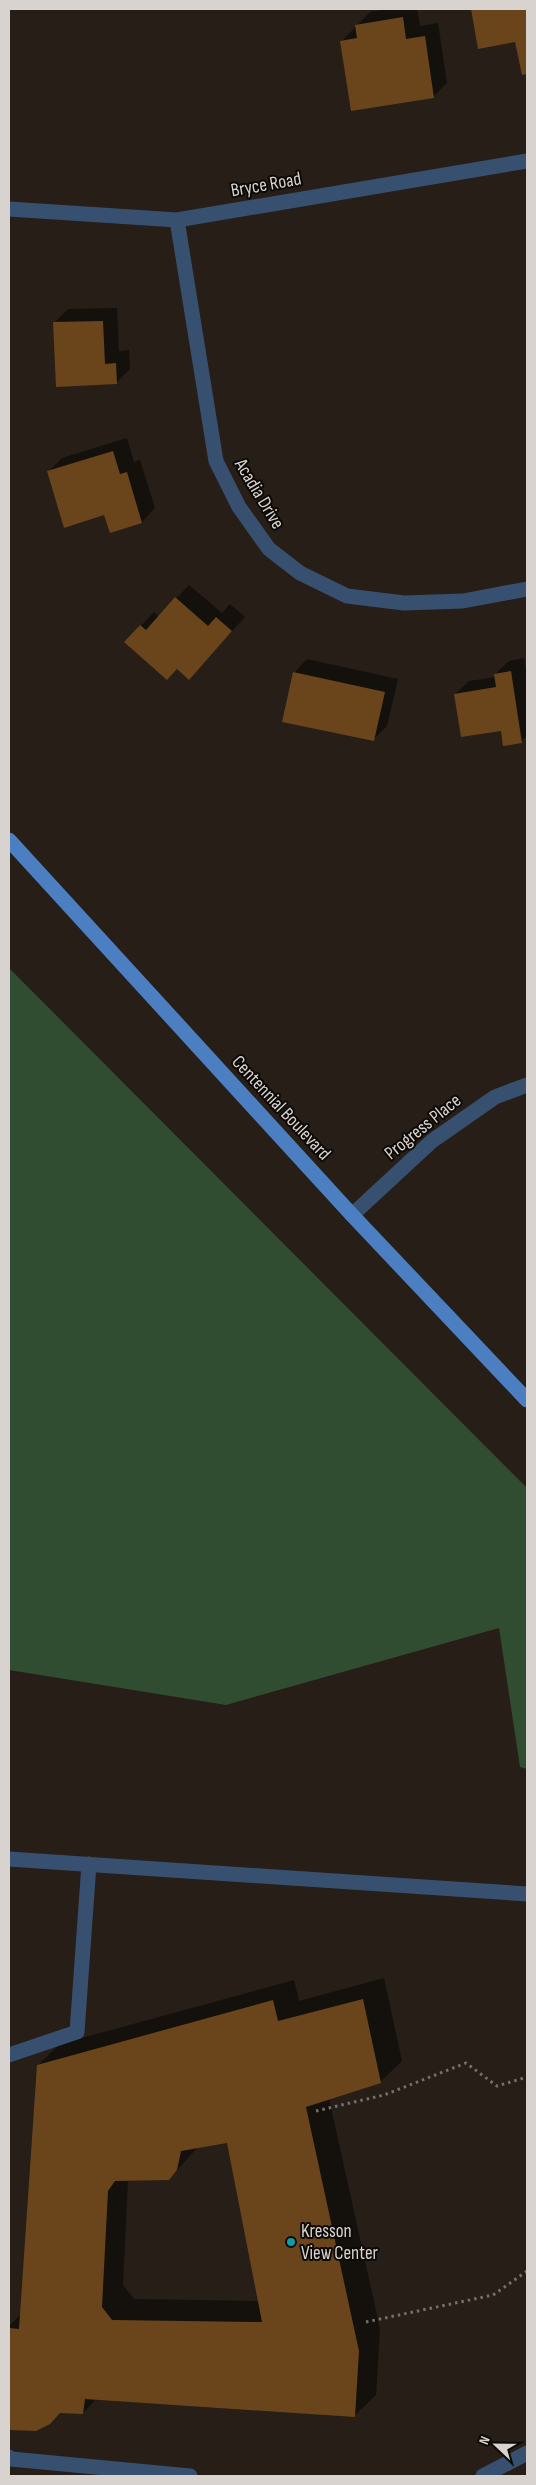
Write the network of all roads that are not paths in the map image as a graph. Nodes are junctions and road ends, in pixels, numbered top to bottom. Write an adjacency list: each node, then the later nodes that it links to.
1 (527, 161): 3 (street, Bryce Road)
2 (9, 210): 3 (street, Bryce Road)
3 (177, 220): 4 (street, Acadia Drive)
4 (527, 590)
5 (9, 840): 7 (main road, Centennial Boulevard)
6 (527, 1085): 7 (street, Progress Place)
7 (352, 1215): 8 (main road, Centennial Boulevard)
8 (527, 1400)
9 (9, 1859): 10 (street)
10 (89, 1864): 11 (street); 12 (street)
11 (527, 1894)
12 (9, 2055)
13 (527, 2453): 16 (street)
14 (9, 2457): 15 (street)
15 (190, 2476)
16 (483, 2476)

